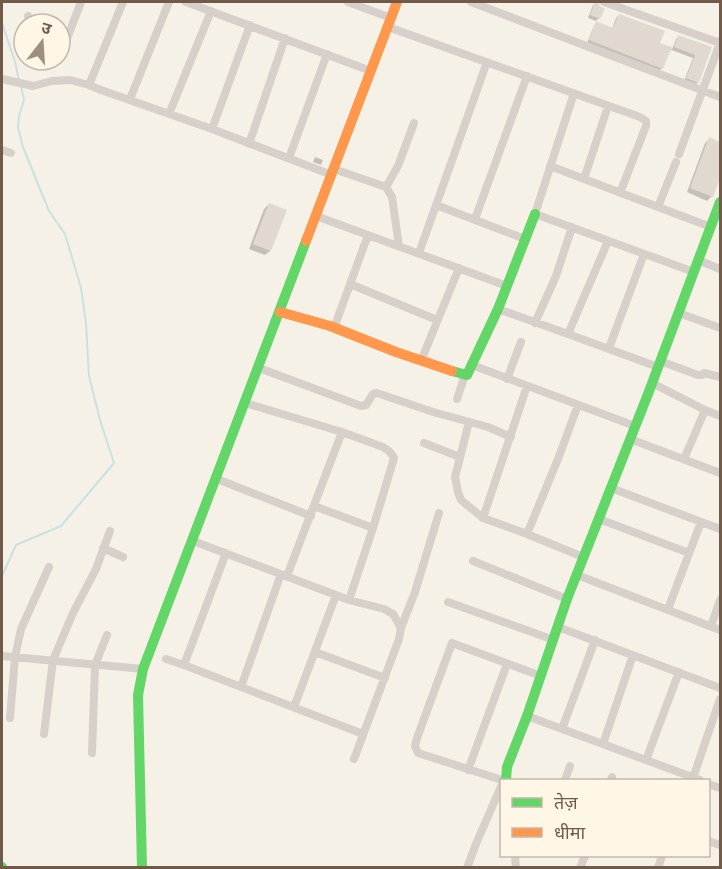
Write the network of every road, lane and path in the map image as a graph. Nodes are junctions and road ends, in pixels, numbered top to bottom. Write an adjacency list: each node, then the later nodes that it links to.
1 (71, 2): 9 (street)
2 (123, 2): 21 (street)
3 (169, 2): 25 (street)
4 (186, 2): 10 (street)
5 (348, 2): 12 (street)
6 (397, 2): 12 (street)
7 (471, 2): 22 (street)
8 (604, 2): 15 (street)
9 (80, 3): 11 (street)
10 (211, 11): 13 (street); 27 (street)
11 (72, 20)
12 (389, 23): 17 (street); 18 (street)
13 (250, 25): 14 (street); 29 (street)
14 (285, 38): 16 (street); 30 (street)
15 (720, 42): 22 (street)
16 (327, 54): 18 (street); 33 (street)
17 (487, 62): 19 (street); 40 (street)
18 (371, 71): 35 (street)
19 (527, 76): 23 (street); 44 (street)
20 (2, 79): 21 (street)
21 (90, 85): 25 (street)
22 (702, 89): 24 (street); 41 (street)
23 (573, 93): 26 (street); 34 (street)
24 (720, 97)
25 (130, 99): 27 (street)
26 (608, 106): 36 (street); 38 (street)
27 (170, 114): 29 (street)
28 (414, 123): 37 (street)
29 (212, 129): 30 (street)
30 (249, 144): 33 (street)
31 (2, 150): 32 (street)
32 (11, 153)
33 (289, 158): 35 (street)
34 (550, 166): 36 (street); 42 (street)
35 (333, 172): 37 (street); 43 (street)
36 (584, 179): 38 (street)
37 (386, 188): 50 (street)
38 (620, 193): 41 (street)
39 (720, 202): 45 (street)
40 (436, 205): 44 (street); 51 (street)
41 (658, 207): 45 (street)
42 (535, 214): 46 (street); 48 (street)
43 (316, 216): 47 (street); 60 (street)
44 (475, 219): 48 (street)
45 (711, 227): 53 (street)
46 (572, 228): 49 (street); 63 (street)
47 (368, 235): 50 (street); 57 (street)
48 (525, 239): 58 (street)
49 (608, 241): 52 (street); 66 (street)
50 (399, 246): 51 (street)
51 (419, 254): 54 (street)
52 (644, 254): 56 (street); 68 (street)
53 (698, 260): 55 (street); 56 (street)
54 (459, 268): 58 (street); 62 (street)
55 (720, 269)
56 (694, 272): 61 (street)
57 (350, 284): 62 (street); 64 (street)
58 (507, 286): 59 (street)
59 (498, 309): 63 (street); 71 (street)
60 (280, 312): 64 (street); 72 (street)
61 (679, 313): 65 (street); 70 (street)
62 (437, 320): 69 (street)
63 (535, 322): 66 (street)
64 (334, 328): 69 (street)
65 (720, 328)
66 (568, 334): 68 (street)
67 (521, 342): 75 (street)
68 (609, 348): 70 (street)
69 (421, 361): 73 (street)
70 (659, 364): 74 (street); 76 (street)
71 (472, 365): 73 (street); 75 (street)
72 (259, 368): 79 (street); 83 (street)
73 (465, 375): 78 (street)
74 (720, 377)
75 (507, 379): 77 (street)
76 (652, 383): 81 (street); 84 (street)
77 (527, 386): 80 (street); 86 (street)
78 (457, 399)
79 (245, 403): 85 (street); 92 (street)
80 (578, 405): 84 (street); 103 (street)
81 (705, 410): 82 (street); 90 (street)
82 (720, 416)
83 (469, 422): 86 (street); 89 (street)
84 (635, 426): 87 (street)
85 (342, 432): 94 (street); 100 (street)
86 (511, 437): 97 (street)
87 (630, 439): 90 (street); 93 (street)
88 (424, 443): 89 (street)
89 (460, 457): 97 (street)
90 (684, 459): 91 (street)
91 (720, 472)
92 (217, 479): 96 (street); 104 (street)
93 (611, 488): 98 (street); 99 (street)
94 (314, 506): 96 (street); 100 (street)
95 (440, 513): 122 (street)
96 (311, 516): 112 (street)
97 (483, 518): 103 (street)
98 (599, 519): 107 (street); 109 (street)
99 (701, 522): 101 (street); 107 (street)
100 (373, 528): 116 (street)
101 (720, 529)
102 (110, 531): 105 (street)
103 (527, 534): 109 (street)
104 (193, 541): 106 (street); 136 (street)
105 (104, 548): 108 (street); 132 (street)
106 (226, 553): 112 (street); 135 (street)
107 (689, 553): 119 (street)
108 (123, 557)
109 (583, 557): 113 (street)
110 (473, 561): 115 (street)
111 (49, 567): 130 (street)
112 (284, 575): 114 (street); 140 (street)
113 (577, 575): 115 (street); 119 (street)
114 (336, 595): 116 (street); 127 (street)
115 (567, 599): 121 (street)
116 (349, 600): 122 (street)
117 (720, 600): 120 (street)
118 (448, 602): 125 (street)
119 (668, 609): 120 (street)
120 (711, 626): 123 (street)
121 (558, 627): 125 (street); 126 (street)
122 (400, 628): 139 (street)
123 (720, 630)
124 (107, 635): 134 (street)
125 (554, 640): 138 (street)
126 (595, 640): 128 (street); 146 (street)
127 (315, 652): 139 (street); 143 (street)
128 (633, 655): 137 (street); 149 (street)
129 (2, 656): 130 (street)
130 (15, 657): 132 (street); 145 (street)
131 (166, 659): 135 (street)
132 (53, 660): 134 (street); 147 (street)
133 (507, 664): 138 (street); 154 (street); 154 (street)
134 (95, 665): 136 (street); 150 (street)
135 (184, 665): 140 (street)
136 (143, 669): 160 (street)
137 (679, 672): 141 (street); 152 (street)
138 (541, 676): 144 (street)
139 (385, 678): 148 (street)
140 (241, 687): 143 (street)
141 (720, 688)
142 (720, 699): 157 (street)
143 (294, 707): 148 (street)
144 (527, 716): 146 (street); 155 (street)
145 (10, 718)
146 (562, 729): 149 (street)
147 (44, 734)
148 (363, 734): 151 (street)
149 (603, 744): 152 (street)
150 (92, 753)
151 (354, 759)
152 (646, 760): 157 (street)
153 (570, 766): 156 (street)
154 (468, 770): 158 (street)
155 (504, 779)
156 (565, 779)
157 (697, 779)
158 (500, 781)
159 (500, 789): 161 (street)
160 (142, 867)
161 (467, 867)

